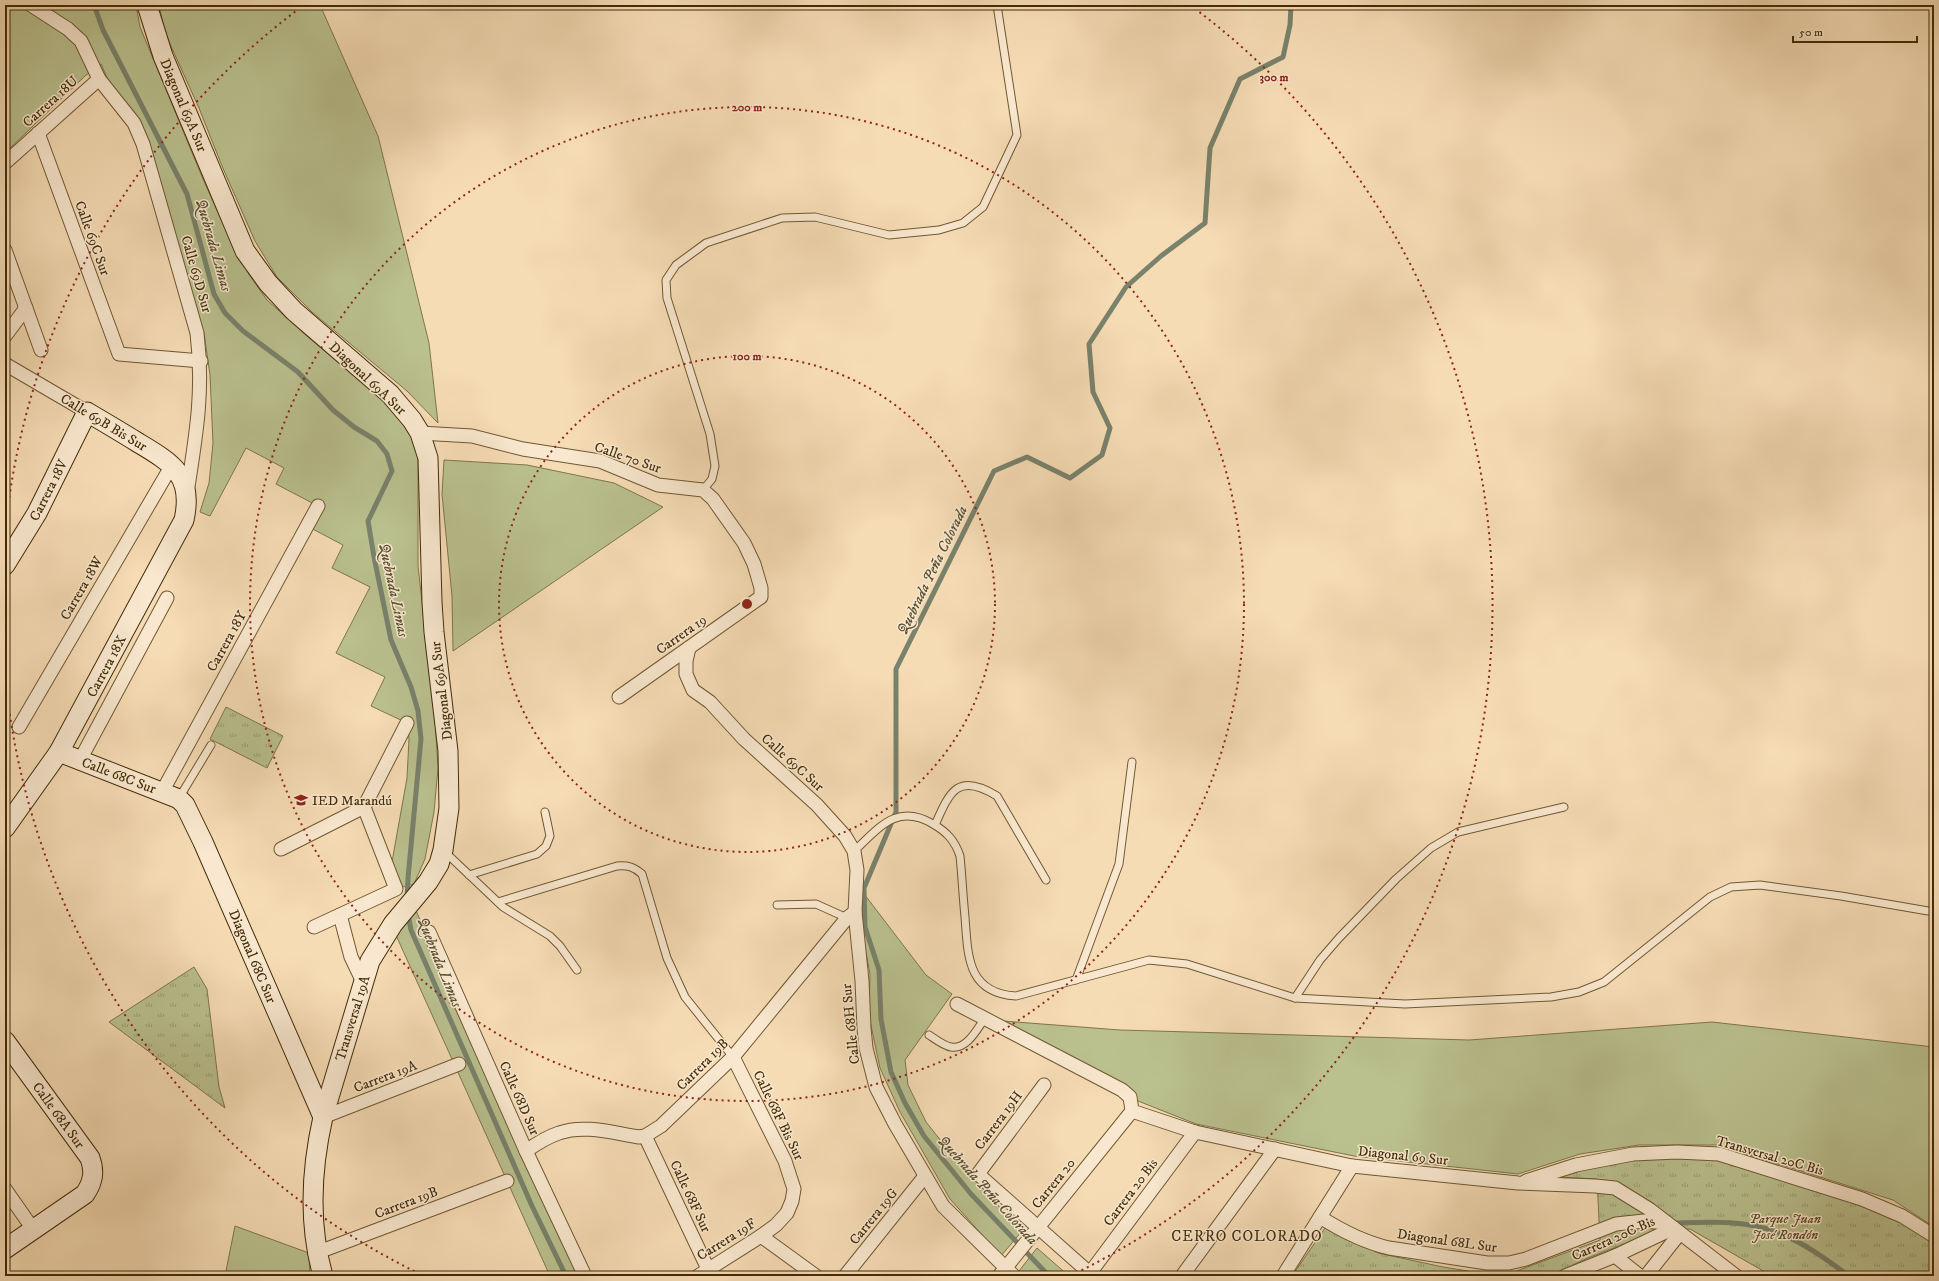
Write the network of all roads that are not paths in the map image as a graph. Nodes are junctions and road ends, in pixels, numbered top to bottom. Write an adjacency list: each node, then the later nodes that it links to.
1 (31, 5): 4 (street, Calle 69D Sur)
2 (147, 5): 14 (street, Diagonal 69A Sur)
3 (997, 5): 16 (lane)
4 (99, 79): 5 (street, Carrera 18U); 11 (street, Calle 69D Sur)
5 (38, 133): 6 (street, Carrera 18U); 11 (street, Calle 69C Sur)
6 (5, 163)
7 (5, 250): 8 (street)
8 (26, 308): 9 (street); 10 (street)
9 (5, 336)
10 (41, 350)
11 (201, 361): 17 (street, Calle 69D Sur)
12 (5, 364): 13 (street, Calle 69B Bis Sur)
13 (87, 412): 15 (street, Calle 69B Bis Sur); 19 (street, Carrera 18V)
14 (420, 433): 16 (street, Calle 70 Sur); 36 (street, Diagonal 69A Sur)
15 (172, 465): 17 (street, Calle 69B Bis Sur); 24 (street, Carrera 18W)
16 (704, 490): 21 (street, Carrera 19)
17 (187, 495): 26 (street, Carrera 18X)
18 (318, 506): 29 (street, Carrera 18Y)
19 (5, 565)
20 (167, 598): 27 (street, Carrera 18X)
21 (689, 648): 22 (street, Carrera 19); 37 (street, Calle 69C Sur)
22 (619, 697)
23 (406, 723): 30 (street)
24 (19, 727)
25 (211, 745): 29 (lane)
26 (59, 752): 27 (street, Calle 68C Sur); 34 (street, Carrera 18X)
27 (80, 760): 29 (street, Calle 68C Sur)
28 (1132, 762): 49 (lane)
29 (170, 795): 60 (street, Diagonal 68C Sur)
30 (364, 807): 35 (street); 43 (street)
31 (1564, 807): 51 (lane)
32 (545, 812): 38 (lane)
33 (935, 825): 37 (lane); 39 (lane); 49 (lane)
34 (5, 828)
35 (281, 849)
36 (443, 850): 38 (lane); 45 (street, Diagonal 69A Sur)
37 (854, 851): 44 (street, Calle 69C Sur)
38 (469, 875): 40 (lane)
39 (1046, 880)
40 (498, 902): 48 (lane); 56 (lane)
41 (777, 906): 44 (lane)
42 (1934, 912): 51 (lane)
43 (340, 915): 46 (street); 50 (street)
44 (851, 915): 56 (street, Carrera 19B); 66 (street, Calle 68H Sur)
45 (393, 924): 50 (street, Transversal 19A)
46 (314, 927)
47 (429, 932): 64 (street, Calle 68D Sur)
48 (577, 970)
49 (1076, 980): 51 (lane)
50 (363, 982): 60 (street, Transversal 19A)
51 (1295, 998)
52 (958, 1004): 53 (street)
53 (985, 1018): 54 (lane); 59 (street)
54 (929, 1035)
55 (5, 1040): 74 (street, Calle 68A Sur)
56 (733, 1058): 62 (street, Carrera 19B); 70 (street, Calle 68F Bis Sur)
57 (459, 1064): 60 (street, Carrera 19A)
58 (1044, 1085): 72 (street, Carrera 19H)
59 (1132, 1111): 61 (street, Diagonal 69 Sur); 72 (street, Carrera 20)
60 (323, 1117): 78 (street, Transversal 19A)
61 (1195, 1132): 63 (street, Diagonal 69 Sur); 82 (street, Carrera 20 Bis)
62 (645, 1136): 64 (street); 81 (street, Calle 68F Sur)
63 (1275, 1149): 65 (street, Diagonal 69 Sur); 87 (street)
64 (526, 1151): 84 (street, Calle 68D Sur)
65 (1352, 1166): 68 (street, Diagonal 69 Sur); 71 (street)
66 (926, 1176): 80 (street, Calle 68H Sur); 86 (street, Carrera 19G)
67 (507, 1181): 78 (street, Carrera 19B)
68 (1518, 1183): 73 (street, Diagonal 69 Sur); 76 (street, Transversal 20C Bis)
69 (5, 1189): 74 (street)
70 (794, 1189): 75 (street, Carrera 19F)
71 (1320, 1217): 73 (street, Diagonal 68L Sur); 88 (street)
72 (1038, 1227): 80 (street, Carrera 20); 82 (street)
73 (1673, 1228): 79 (street, Carrera 20C Bis); 91 (street); 92 (street, Diagonal 69 Sur)
74 (33, 1229): 77 (street)
75 (762, 1236): 81 (street, Carrera 19F); 85 (street)
76 (1934, 1236)
77 (5, 1249)
78 (316, 1253): 83 (street, Transversal 19A)
79 (1615, 1256): 89 (street, Carrera 20C Bis); 90 (street)
80 (1008, 1269)
81 (703, 1272)
82 (1092, 1274)
83 (323, 1276)
84 (585, 1276)
85 (816, 1276)
86 (845, 1276)
87 (1182, 1276)
88 (1283, 1276)
89 (1565, 1276)
90 (1640, 1276)
91 (1646, 1276)
92 (1736, 1276)

